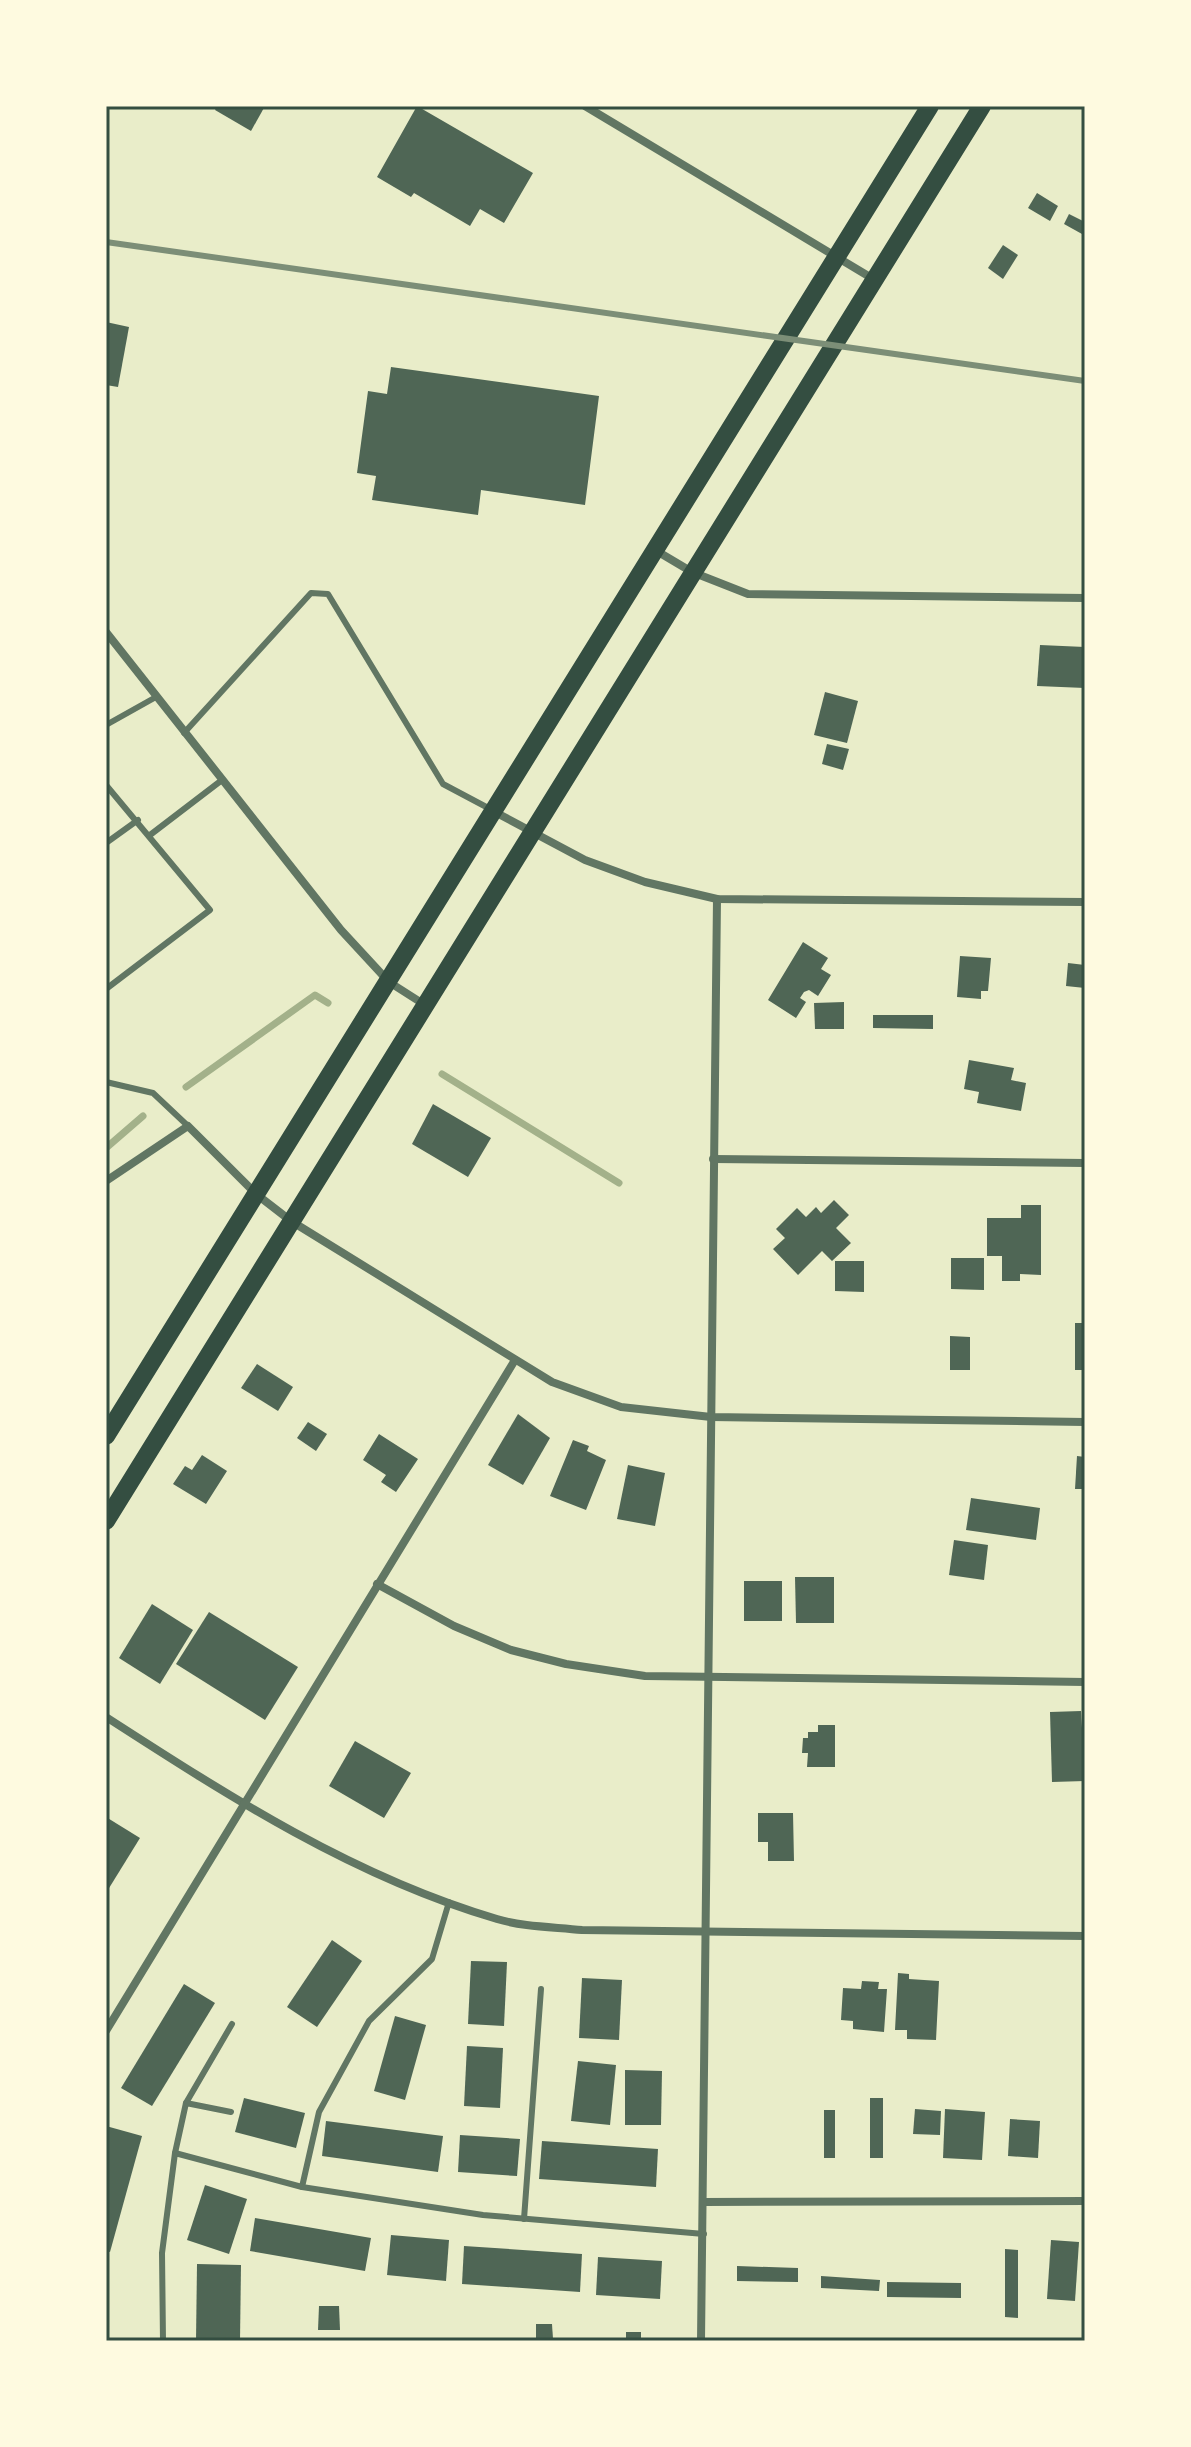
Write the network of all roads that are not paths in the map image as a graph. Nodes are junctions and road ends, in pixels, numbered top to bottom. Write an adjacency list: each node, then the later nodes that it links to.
1 (585, 106): 4 (street)
2 (930, 106): 4 (main road)
3 (982, 106): 5 (main road)
4 (837, 256): 5 (street); 6 (main road)
5 (875, 280): 7 (main road)
6 (655, 550): 7 (street); 15 (main road)
7 (692, 572): 8 (street); 17 (main road)
8 (1085, 598)
9 (106, 632): 10 (street)
10 (156, 697): 11 (lane); 12 (street)
11 (106, 725)
12 (184, 733): 13 (street); 15 (lane)
13 (222, 780): 18 (lane); 22 (street)
14 (106, 785): 16 (lane)
15 (493, 811): 17 (street); 22 (main road)
16 (138, 820): 18 (lane); 19 (lane)
17 (530, 834): 20 (street); 24 (main road)
18 (150, 835): 23 (lane)
19 (106, 843)
20 (717, 899): 21 (street); 27 (street)
21 (1085, 902)
22 (389, 982): 24 (street); 30 (main road)
23 (106, 989)
24 (426, 1005): 31 (main road)
25 (106, 1082): 26 (lane)
26 (188, 1126): 29 (street); 30 (street)
27 (713, 1159): 28 (street); 33 (street)
28 (1085, 1163)
29 (106, 1181)
30 (256, 1194): 31 (street); 35 (main road)
31 (291, 1221): 32 (street); 36 (main road)
32 (515, 1360): 33 (street); 37 (street)
33 (711, 1417): 34 (street); 38 (street)
34 (1085, 1422)
35 (106, 1436)
36 (106, 1521)
37 (377, 1584): 38 (street); 41 (street)
38 (711, 1679): 39 (street); 43 (street)
39 (1085, 1682)
40 (106, 1717): 41 (street)
41 (244, 1805): 42 (street); 47 (street)
42 (450, 1901): 43 (street); 51 (lane)
43 (707, 1933): 44 (street); 53 (street)
44 (1085, 1936)
45 (541, 1989): 54 (lane)
46 (232, 2024): 48 (lane)
47 (106, 2031)
48 (186, 2103): 49 (lane); 50 (lane)
49 (231, 2112)
50 (175, 2153): 51 (lane); 56 (lane)
51 (302, 2187): 54 (lane)
52 (1085, 2201): 53 (street)
53 (704, 2202): 55 (street)
54 (524, 2219): 55 (lane)
55 (704, 2234): 57 (street)
56 (163, 2341)
57 (701, 2341)

